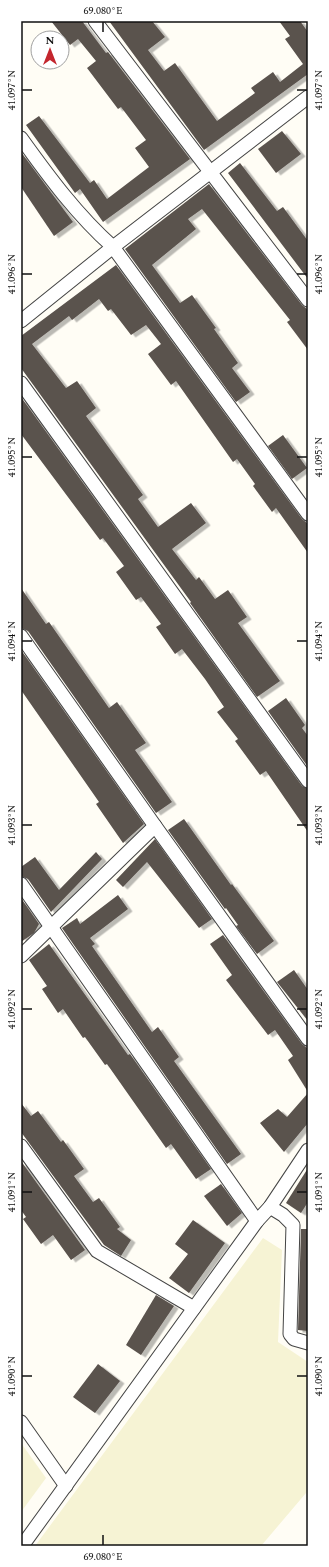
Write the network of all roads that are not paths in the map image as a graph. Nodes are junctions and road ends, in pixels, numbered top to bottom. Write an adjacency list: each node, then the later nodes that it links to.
1 (95, 21): 4 (street)
2 (308, 97): 4 (street)
3 (21, 138): 5 (street)
4 (210, 172): 5 (street); 6 (street)
5 (113, 247): 7 (street); 9 (street)
6 (308, 300)
7 (21, 321)
8 (21, 383): 11 (street)
9 (308, 514)
10 (21, 636): 12 (street)
11 (308, 781)
12 (155, 826): 14 (street); 16 (street)
13 (21, 884): 14 (street)
14 (52, 926): 15 (street); 20 (street)
15 (21, 956)
16 (308, 1039)
17 (21, 1146): 21 (street)
18 (308, 1150): 19 (street)
19 (270, 1207): 20 (street); 22 (street)
20 (257, 1220): 21 (street)
21 (194, 1308): 24 (street)
22 (308, 1343)
23 (21, 1422): 24 (street)
24 (66, 1486): 25 (street)
25 (22, 1546)

